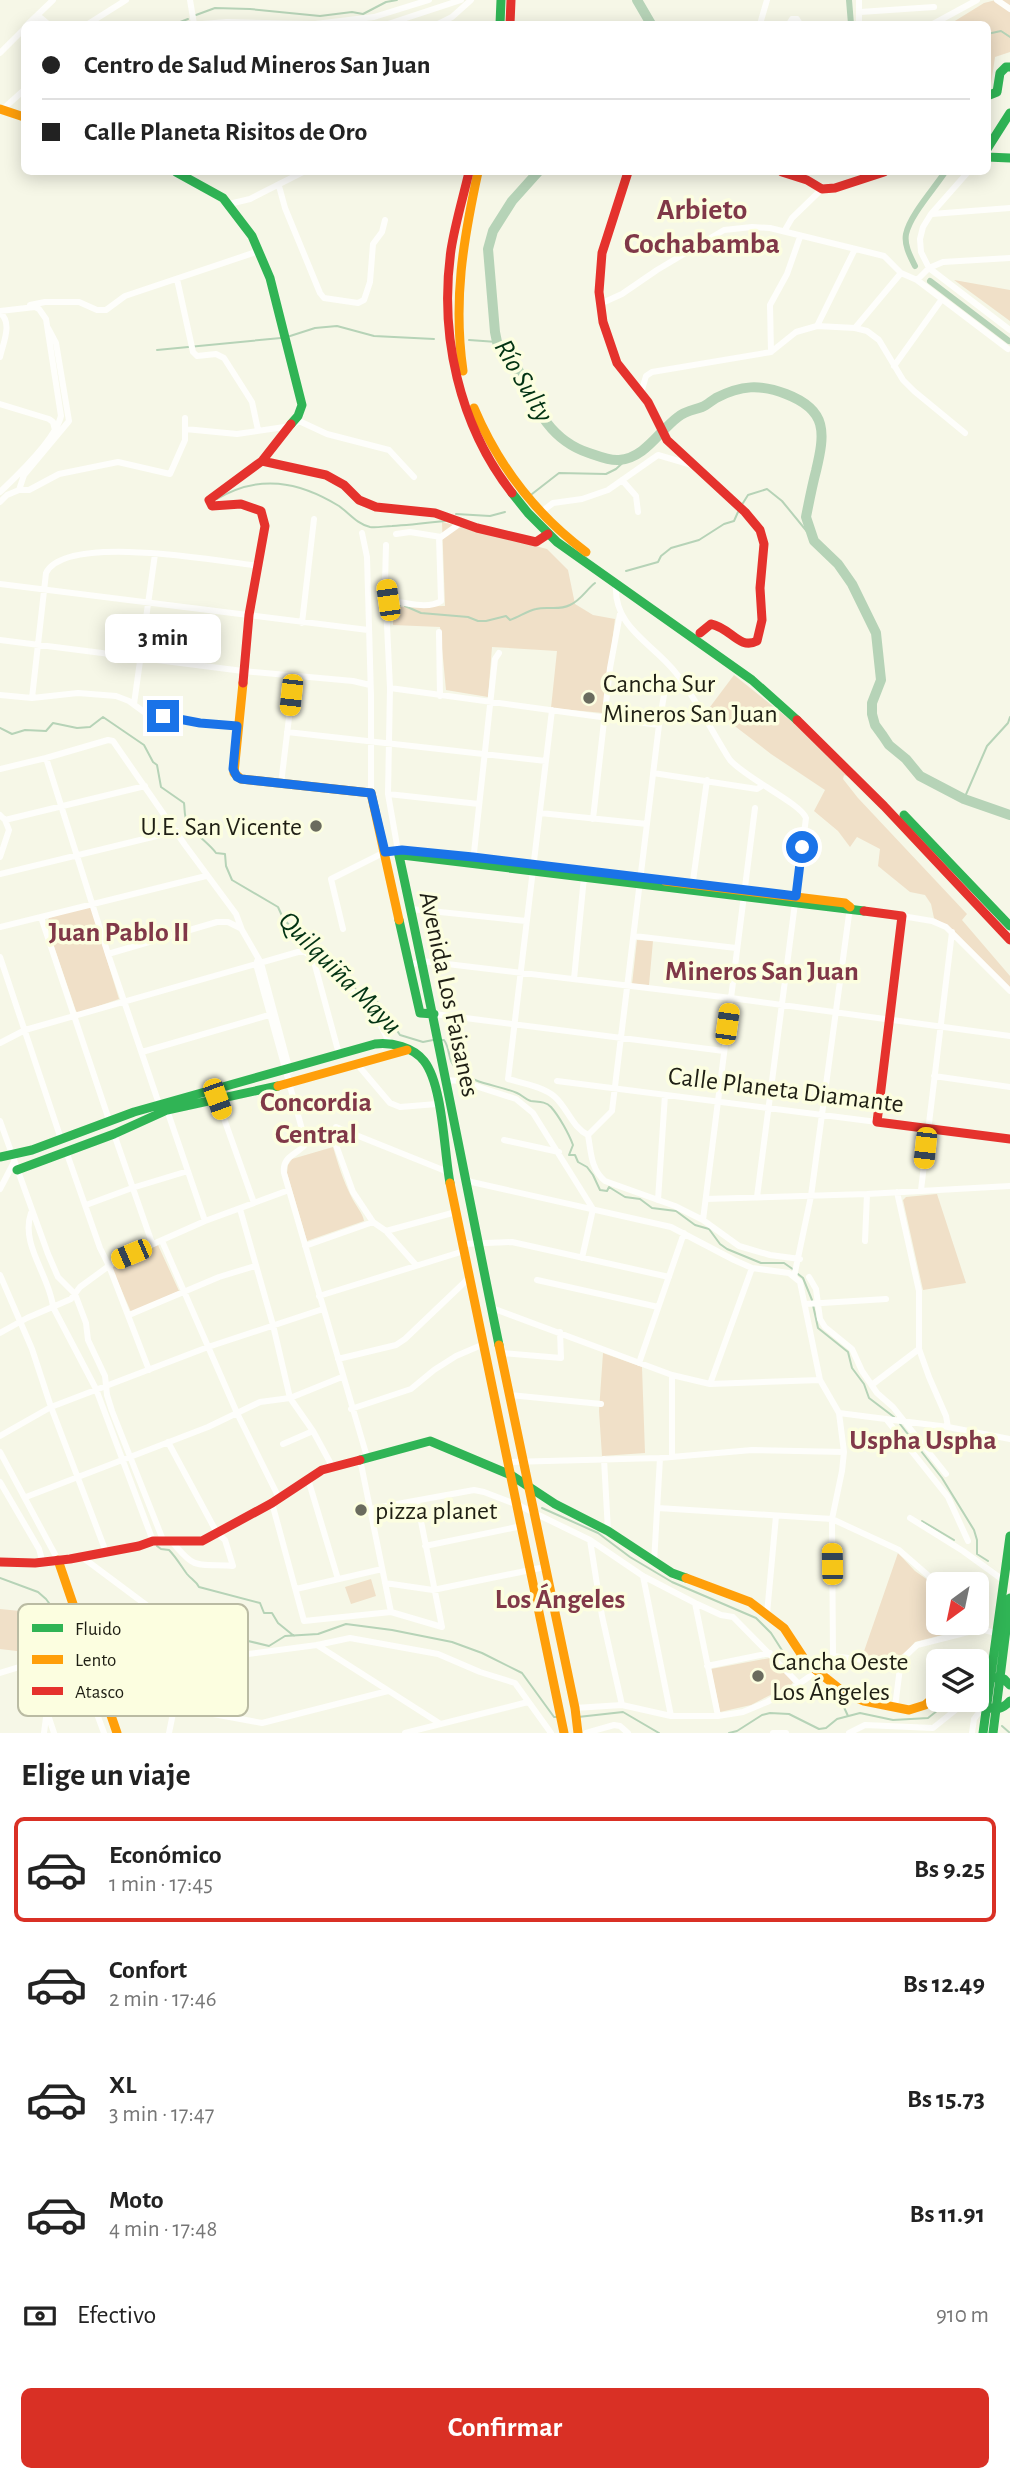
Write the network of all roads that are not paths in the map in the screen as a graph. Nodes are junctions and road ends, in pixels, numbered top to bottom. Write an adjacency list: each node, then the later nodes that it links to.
1 (52, 0): 17 (street)
2 (126, 0): 18 (street)
3 (190, 0): 19 (street)
4 (429, 0): 20 (street)
5 (461, 0): 13 (street)
6 (471, 0): 22 (street)
7 (501, 0): 23 (main road)
8 (511, 0): 24 (main road)
9 (767, 0): 25 (street)
10 (859, 0): 16 (street)
11 (977, 0): 27 (street)
12 (997, 0): 15 (street)
13 (446, 2): 21 (street)
14 (934, 4): 16 (street)
15 (1010, 9)
16 (860, 12): 26 (street)
17 (32, 21)
18 (93, 21)
19 (194, 21)
20 (348, 21)
21 (396, 21)
22 (451, 21)
23 (500, 21)
24 (510, 21)
25 (761, 21)
26 (859, 21)
27 (940, 21)
28 (21, 32): 29 (street)
29 (0, 52)
30 (1009, 66): 32 (main road)
31 (21, 92): 33 (street)
32 (991, 94)
33 (1, 109): 35 (main road)
34 (1010, 113): 36 (main road)
35 (21, 116)
36 (991, 144)
37 (991, 157): 38 (main road)
38 (1010, 158)
39 (182, 175): 49 (main road)
40 (298, 175): 47 (street)
41 (468, 175): 97 (main road)
42 (477, 175): 92 (main road)
43 (627, 175): 63 (main road)
44 (791, 175): 48 (main road)
45 (875, 175): 48 (main road)
46 (965, 175): 51 (street)
47 (279, 186): 49 (street); 52 (street)
48 (822, 189): 53 (street)
49 (229, 204): 56 (main road)
50 (1010, 208): 51 (street)
51 (931, 214): 58 (street)
52 (384, 219)
53 (785, 230): 54 (street); 63 (street)
54 (800, 237): 55 (street); 71 (street)
55 (855, 249): 59 (street); 66 (street)
56 (259, 251): 60 (street); 79 (main road)
57 (1010, 258): 58 (street)
58 (929, 268): 61 (street); 69 (street)
59 (901, 273): 61 (street); 68 (street)
60 (177, 279): 64 (street); 82 (street)
61 (917, 281): 62 (street)
62 (942, 299): 70 (street); 73 (street)
63 (600, 304): 74 (main road)
64 (29, 306): 65 (street); 67 (street)
65 (0, 312): 72 (street)
66 (817, 326): 68 (street); 71 (street)
67 (47, 327): 76 (street); 77 (street)
68 (856, 328): 73 (street)
69 (1010, 330)
70 (1007, 349)
71 (771, 352): 74 (street)
72 (0, 357)
73 (894, 366): 83 (street)
74 (640, 394): 85 (main road)
75 (0, 404): 81 (street)
76 (67, 406): 77 (street); 88 (street)
77 (61, 416): 81 (street)
78 (185, 418): 80 (street)
79 (290, 426): 82 (street); 84 (main road); 86 (street)
80 (185, 429): 82 (street); 88 (street)
81 (55, 430): 89 (street)
82 (258, 430)
83 (965, 433)
84 (262, 461): 94 (main road); 101 (main road)
85 (694, 465): 87 (street); 112 (main road)
86 (414, 477)
87 (622, 480): 91 (street); 92 (street)
88 (19, 490): 90 (street)
89 (0, 492)
90 (0, 502)
91 (638, 512)
92 (540, 513): 112 (main road)
93 (314, 519): 109 (street)
94 (462, 522): 97 (main road); 98 (street)
95 (362, 533): 110 (street, Avenida Los Faisanes)
96 (396, 534): 98 (street)
97 (548, 534): 103 (main road)
98 (439, 537): 105 (street)
99 (386, 545): 105 (street, Avenida Los Faisanes)
100 (155, 554): 101 (street); 104 (street); 106 (street)
101 (258, 566): 108 (main road)
102 (0, 584): 104 (street)
103 (616, 584): 107 (street); 178 (main road)
104 (44, 590): 106 (street); 114 (street)
105 (388, 600): 120 (street, Avenida Los Faisanes)
106 (148, 604): 108 (street); 116 (street)
107 (620, 614): 128 (street); 142 (street)
108 (249, 615): 109 (street); 117 (main road)
109 (302, 623): 110 (street)
110 (368, 630): 119 (street, Avenida Los Faisanes)
111 (439, 632): 123 (street)
112 (700, 633): 172 (main road)
113 (0, 640): 114 (street)
114 (38, 647): 116 (street); 124 (street)
115 (499, 653): 125 (street)
116 (141, 659): 117 (street); 126 (street)
117 (243, 671): 118 (street); 130 (main road)
118 (293, 676): 119 (street); 131 (street)
119 (370, 685): 132 (street, Avenida Los Faisanes)
120 (390, 688): 123 (street); 133 (street, Avenida Los Faisanes)
121 (665, 689): 129 (street)
122 (0, 695): 124 (street)
123 (440, 696): 125 (street)
124 (32, 698): 126 (street)
125 (491, 701): 127 (street); 134 (street)
126 (134, 705): 130 (street)
127 (552, 710): 128 (street); 136 (street)
128 (606, 718): 129 (street); 150 (street)
129 (659, 725): 138 (street)
130 (237, 726): 140 (main road)
131 (287, 732): 132 (street); 140 (street)
132 (372, 740): 133 (street); 143 (street, Avenida Los Faisanes)
133 (388, 742): 134 (street); 144 (street, Avenida Los Faisanes)
134 (485, 754): 136 (street); 145 (street)
135 (46, 758): 137 (street); 141 (street); 146 (street)
136 (546, 761): 148 (street)
137 (0, 769)
138 (653, 773): 139 (street); 151 (street)
139 (707, 780): 142 (street); 163 (street)
140 (281, 784): 143 (main road)
141 (145, 786): 146 (street); 152 (street)
142 (762, 786): 165 (street)
143 (371, 793): 153 (main road, Avenida Los Faisanes)
144 (388, 794): 145 (street); 154 (street, Avenida Los Faisanes)
145 (479, 804): 157 (street)
146 (60, 806): 149 (street); 155 (street)
147 (755, 808): 164 (street)
148 (540, 813): 150 (street); 158 (street)
149 (3, 818): 156 (street)
150 (593, 819): 151 (street)
151 (648, 824): 162 (street)
152 (177, 831): 155 (street); 160 (street)
153 (385, 852): 154 (main road); 174 (street); 185 (main road, Avenida Los Faisanes)
154 (398, 852): 157 (main road); 168 (main road, Avenida Los Faisanes)
155 (76, 855): 159 (street); 166 (street)
156 (0, 858)
157 (473, 860): 158 (main road)
158 (534, 867): 161 (main road); 162 (main road); 171 (street)
159 (0, 874)
160 (206, 876): 166 (street); 175 (street)
161 (584, 877): 162 (main road); 187 (street)
162 (641, 881): 163 (main road); 177 (street)
163 (692, 887): 164 (main road)
164 (744, 893): 165 (main road); 179 (street)
165 (795, 900): 167 (main road); 192 (street)
166 (93, 904): 170 (street); 180 (street)
167 (850, 908): 169 (main road); 193 (street)
168 (411, 909): 171 (street); 183 (main road, Avenida Los Faisanes)
169 (902, 916): 176 (street); 197 (main road)
170 (41, 917): 173 (street); 196 (street)
171 (526, 921): 186 (street)
172 (1010, 926)
173 (0, 927)
174 (344, 929)
175 (242, 930): 180 (street); 184 (street)
176 (952, 932): 189 (street); 199 (street)
177 (634, 936): 179 (street); 188 (street)
178 (1010, 940)
179 (736, 948): 190 (street)
180 (108, 954): 191 (street)
181 (0, 957): 200 (street)
182 (312, 957): 184 (street); 204 (street); 208 (street)
183 (422, 961): 185 (street); 186 (street); 194 (main road, Avenida Los Faisanes)
184 (258, 962): 191 (street); 195 (street); 210 (street)
185 (408, 966): 194 (main road, Avenida Los Faisanes)
186 (521, 973): 187 (street); 198 (street)
187 (574, 979): 188 (street)
188 (627, 986): 190 (street); 202 (street)
189 (1010, 991)
190 (731, 998): 192 (street); 206 (street)
191 (124, 1002): 196 (street); 207 (street)
192 (782, 1006): 193 (street); 222 (street)
193 (837, 1013): 197 (street); 223 (street)
194 (434, 1014): 198 (street); 212 (main road, Avenida Los Faisanes)
195 (270, 1015): 207 (street); 210 (street)
196 (75, 1016): 200 (street); 224 (street)
197 (890, 1019): 199 (street); 226 (main road)
198 (515, 1024): 202 (street); 229 (street)
199 (941, 1027): 201 (street); 211 (street)
200 (25, 1030): 203 (street); 230 (street)
201 (1010, 1036)
202 (621, 1038): 206 (street); 216 (street)
203 (0, 1043)
204 (388, 1043): 205 (main road); 208 (main road)
205 (407, 1050): 209 (main road); 220 (main road, Avenida Los Faisanes)
206 (723, 1051): 219 (street)
207 (142, 1052): 221 (street)
208 (339, 1054): 210 (main road)
209 (356, 1063): 214 (main road); 220 (street)
210 (287, 1068): 214 (street); 221 (main road)
211 (934, 1076): 215 (street); 227 (street)
212 (446, 1080): 234 (street); 239 (main road, Avenida Los Faisanes)
213 (556, 1081): 216 (street, Calle Planeta Diamante)
214 (289, 1084): 218 (main road); 243 (street)
215 (1010, 1087)
216 (615, 1090): 217 (street, Calle Planeta Diamante); 229 (street)
217 (665, 1095): 219 (street, Calle Planeta Diamante); 250 (street)
218 (217, 1099): 221 (main road); 251 (street)
219 (717, 1102): 222 (street, Calle Planeta Diamante); 249 (street)
220 (437, 1104): 238 (main road, Avenida Los Faisanes)
221 (163, 1107): 224 (main road); 228 (main road); 237 (street)
222 (769, 1108): 223 (street, Calle Planeta Diamante); 248 (street)
223 (823, 1115): 226 (street, Calle Planeta Diamante); 247 (street)
224 (109, 1120): 230 (main road)
225 (0, 1121): 236 (street)
226 (877, 1122): 227 (main road, Calle Planeta Diamante)
227 (927, 1127): 231 (main road, Calle Planeta Diamante); 244 (street)
228 (114, 1135): 233 (main road); 241 (street)
229 (588, 1135): 250 (street)
230 (61, 1139): 236 (main road)
231 (1010, 1139)
232 (504, 1140): 234 (street)
233 (66, 1151): 236 (main road); 252 (street)
234 (559, 1152): 254 (street)
235 (0, 1157): 236 (main road)
236 (15, 1162): 242 (street); 255 (street)
237 (188, 1171): 241 (street); 258 (street)
238 (449, 1176): 239 (street); 256 (main road, Avenida Los Faisanes); 259 (street)
239 (467, 1179): 254 (street); 264 (main road, Avenida Los Faisanes)
240 (1010, 1186): 244 (street)
241 (132, 1188): 252 (street); 265 (street)
242 (0, 1189)
243 (289, 1190): 251 (street); 266 (street)
244 (921, 1190): 245 (street)
245 (897, 1192): 246 (street); 298 (street)
246 (867, 1194): 247 (street); 263 (street)
247 (811, 1196): 248 (street); 269 (street)
248 (757, 1197): 249 (street)
249 (706, 1199): 257 (street)
250 (658, 1200): 257 (street)
251 (254, 1203): 253 (street)
252 (86, 1205): 272 (street)
253 (240, 1209): 258 (street); 270 (street)
254 (593, 1209): 261 (street); 268 (street)
255 (32, 1211): 281 (street); 288 (street)
256 (456, 1212): 260 (street); 267 (main road, Avenida Los Faisanes)
257 (703, 1220): 269 (street)
258 (205, 1221): 262 (street)
259 (373, 1222): 260 (street); 266 (street)
260 (386, 1231): 271 (street)
261 (684, 1233): 273 (street); 275 (street)
262 (162, 1241): 265 (street); 280 (street)
263 (865, 1241)
264 (478, 1242): 267 (street); 268 (street); 287 (main road, Avenida Los Faisanes)
265 (152, 1243): 272 (street)
266 (305, 1246): 282 (street)
267 (464, 1247): 271 (street); 278 (main road, Avenida Los Faisanes)
268 (582, 1258): 275 (street)
269 (800, 1259): 276 (street)
270 (255, 1265): 280 (street); 293 (street)
271 (416, 1265): 282 (street)
272 (109, 1266): 281 (street); 291 (street)
273 (752, 1268): 276 (street); 306 (street)
274 (0, 1275): 292 (street)
275 (669, 1277): 289 (street)
276 (794, 1277): 286 (street)
277 (809, 1277): 284 (street)
278 (470, 1278): 285 (main road, Avenida Los Faisanes); 300 (street)
279 (537, 1280): 289 (street)
280 (184, 1292): 291 (street); 297 (street)
281 (75, 1294): 288 (street); 308 (street)
282 (318, 1296): 290 (street)
283 (886, 1299): 284 (street)
284 (818, 1303): 286 (street); 307 (street)
285 (476, 1304): 287 (street); 296 (main road, Avenida Los Faisanes)
286 (806, 1304): 305 (street)
287 (492, 1305): 294 (street); 299 (main road)
288 (53, 1307): 292 (street); 309 (street)
289 (658, 1307): 301 (street)
290 (323, 1309): 293 (street); 300 (street)
291 (129, 1315): 302 (street)
292 (20, 1322): 295 (street); 313 (street)
293 (273, 1325): 297 (street); 311 (street)
294 (560, 1332): 299 (street); 301 (street)
295 (0, 1333)
296 (484, 1344): 314 (street); 333 (main road, Avenida Los Faisanes)
297 (208, 1347): 302 (street); 315 (street)
298 (919, 1349): 307 (street); 319 (street)
299 (502, 1353): 310 (main road)
300 (338, 1359): 304 (street)
301 (639, 1363): 303 (street)
302 (149, 1370): 308 (street)
303 (671, 1375): 306 (street); 328 (street)
304 (342, 1377): 311 (street); 314 (street)
305 (820, 1380): 306 (street); 316 (street)
306 (710, 1384)
307 (873, 1384): 318 (street)
308 (107, 1385): 309 (street); 327 (street)
309 (96, 1389): 313 (street); 331 (street)
310 (510, 1395): 312 (street); 334 (main road)
311 (290, 1398): 315 (street); 320 (street)
312 (601, 1404)
313 (51, 1407): 321 (street); 338 (street)
314 (351, 1409): 329 (street)
315 (237, 1413): 323 (street); 343 (street)
316 (839, 1413): 317 (street); 326 (street)
317 (886, 1419): 318 (street); 358 (street)
318 (905, 1422): 319 (street); 336 (street)
319 (948, 1427): 322 (street)
320 (313, 1431): 324 (street); 335 (street)
321 (0, 1436)
322 (1010, 1438)
323 (168, 1442): 327 (street); 354 (street)
324 (283, 1444)
325 (0, 1452): 342 (street)
326 (844, 1452): 328 (street); 351 (street)
327 (131, 1457): 331 (street); 357 (street)
328 (672, 1457): 330 (street)
329 (363, 1458): 335 (main road); 337 (main road); 347 (street)
330 (660, 1458): 332 (street); 346 (street)
331 (122, 1460): 338 (street); 357 (street)
332 (604, 1460): 334 (street); 353 (street)
333 (509, 1462): 334 (street); 337 (main road, Avenida Los Faisanes)
334 (524, 1462): 341 (main road)
335 (332, 1466): 339 (main road)
336 (946, 1474)
337 (511, 1475): 341 (main road); 345 (main road, Avenida Los Faisanes)
338 (77, 1478): 342 (street); 360 (street)
339 (308, 1479): 343 (main road); 371 (street)
340 (0, 1482): 364 (street)
341 (529, 1489): 348 (main road); 353 (main road)
342 (26, 1497): 362 (street)
343 (275, 1501): 354 (main road); 374 (street)
344 (416, 1501): 345 (street); 347 (street); 359 (street)
345 (518, 1505): 348 (street); 352 (main road, Avenida Los Faisanes)
346 (658, 1508): 349 (street); 365 (street)
347 (370, 1509): 367 (street)
348 (534, 1514): 356 (street); 366 (main road)
349 (776, 1516): 351 (street); 381 (street)
350 (910, 1518): 372 (street)
351 (832, 1519): 369 (street); 388 (street)
352 (522, 1526): 359 (street); 368 (main road, Avenida Los Faisanes)
353 (608, 1531): 365 (main road)
354 (217, 1533): 357 (main road); 357 (street)
355 (1010, 1536): 372 (main road)
356 (590, 1540): 370 (street); 401 (street)
357 (163, 1541): 360 (main road)
358 (968, 1541)
359 (425, 1546): 375 (street)
360 (106, 1552): 361 (main road)
361 (80, 1556): 362 (main road); 379 (street)
362 (58, 1560): 364 (main road); 378 (main road)
363 (0, 1562): 364 (main road)
364 (43, 1563)
365 (654, 1563): 381 (main road)
366 (545, 1566): 368 (street); 404 (main road)
367 (382, 1569): 371 (street); 373 (street)
368 (530, 1570): 375 (street); 405 (main road, Avenida Los Faisanes)
369 (926, 1574)
370 (643, 1576): 377 (street); 410 (street)
371 (338, 1579): 374 (street)
372 (1003, 1580): 383 (main road)
373 (385, 1583): 375 (street); 380 (street)
374 (296, 1589): 380 (street)
375 (433, 1590): 380 (street)
376 (1010, 1598): 394 (main road)
377 (695, 1603): 386 (street); 390 (street)
378 (72, 1604)
379 (145, 1604)
380 (391, 1612)
381 (768, 1614): 393 (main road)
382 (989, 1631): 383 (street)
383 (996, 1633): 394 (main road)
384 (957, 1635): 389 (street)
385 (317, 1645): 387 (street); 398 (street); 399 (street)
386 (770, 1653): 390 (street); 396 (street)
387 (248, 1654)
388 (834, 1656): 389 (street); 393 (street)
389 (901, 1660): 402 (street)
390 (708, 1666): 411 (street)
391 (18, 1667): 392 (street)
392 (0, 1672)
393 (820, 1674): 396 (street); 402 (main road)
394 (996, 1677): 395 (main road); 397 (main road); 403 (main road)
395 (989, 1679)
396 (798, 1683): 411 (street)
397 (1010, 1685)
398 (388, 1691): 409 (street); 412 (street)
399 (528, 1702): 412 (street); 419 (street)
400 (926, 1703): 402 (main road)
401 (622, 1705): 404 (street); 410 (street)
402 (895, 1707)
403 (996, 1707): 414 (street); 427 (street); 428 (main road); 429 (main road)
404 (575, 1714): 405 (main road); 421 (main road)
405 (561, 1715): 420 (main road, Avenida Los Faisanes)
406 (48, 1716): 415 (street)
407 (98, 1716): 416 (street)
408 (111, 1716): 417 (main road)
409 (225, 1716)
410 (671, 1716): 411 (street)
411 (718, 1716)
412 (439, 1724): 418 (street)
413 (894, 1730): 414 (street); 426 (street)
414 (933, 1731)
415 (54, 1733)
416 (104, 1733)
417 (117, 1733)
418 (405, 1733)
419 (551, 1733)
420 (565, 1733)
421 (578, 1733)
422 (586, 1733): 423 (street)
423 (628, 1733)
424 (773, 1733): 425 (street)
425 (786, 1733)
426 (849, 1733)
427 (972, 1733)
428 (983, 1733)
429 (993, 1733)

